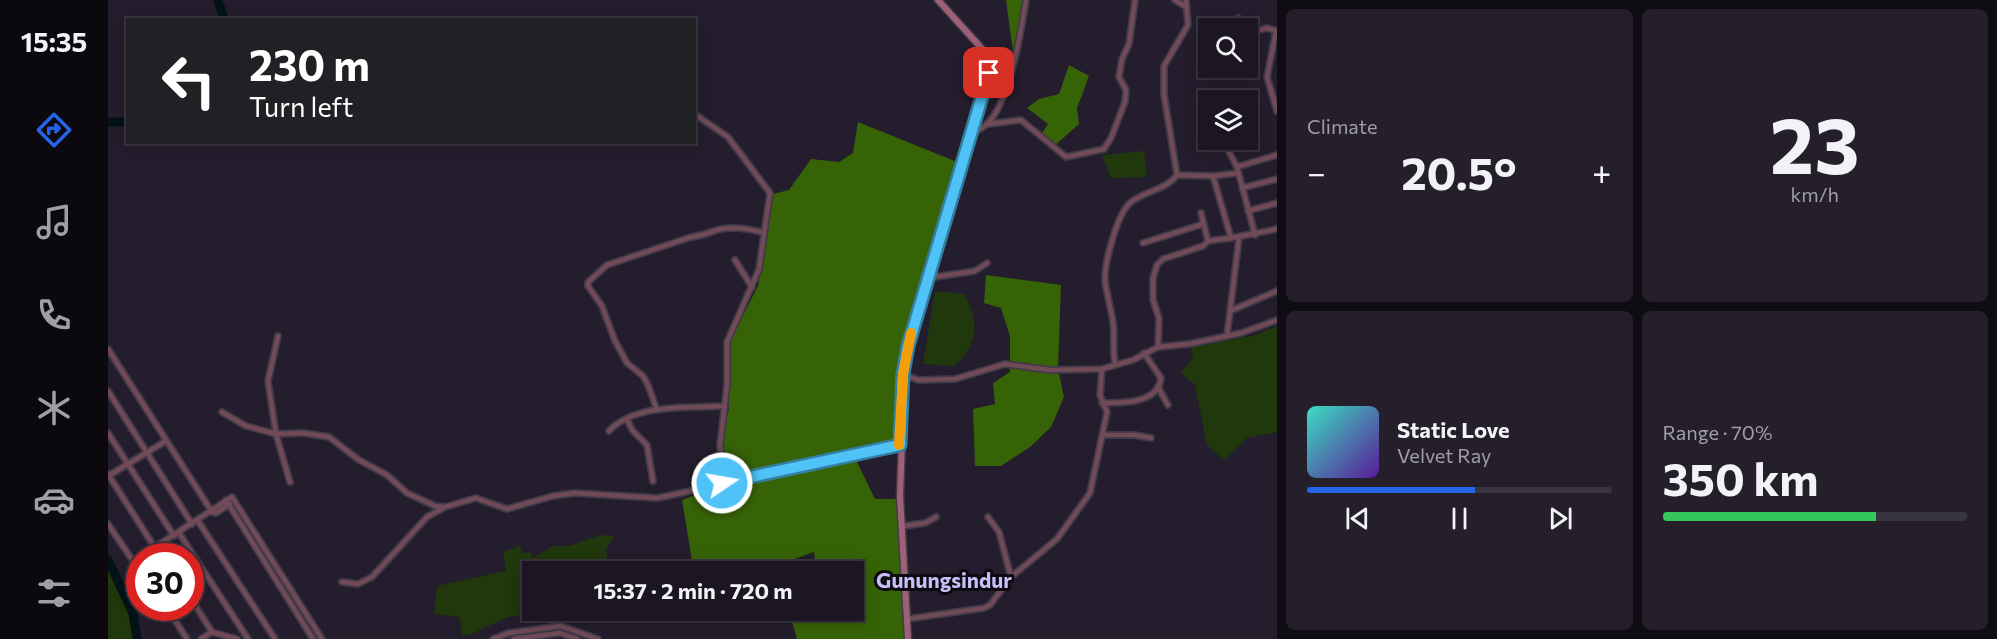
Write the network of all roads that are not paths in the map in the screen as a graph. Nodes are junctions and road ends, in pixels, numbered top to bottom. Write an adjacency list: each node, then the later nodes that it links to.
1 (938, 0): 16 (main road)
2 (1026, 0): 15 (street)
3 (1135, 0): 15 (street)
4 (1175, 0): 6 (street)
5 (1186, 0): 6 (street)
6 (1186, 7): 21 (street)
7 (1258, 30): 8 (street)
8 (1277, 31): 10 (street)
9 (1277, 57): 10 (street)
10 (1269, 60): 12 (street)
11 (1277, 81): 12 (street)
12 (1268, 84): 13 (street)
13 (1277, 108)
14 (696, 116): 30 (street)
15 (988, 124): 16 (street)
16 (970, 135): 38 (main road)
17 (1228, 150): 19 (street)
18 (1277, 155): 19 (street)
19 (1237, 166): 20 (street)
20 (1238, 173): 22 (street); 24 (street)
21 (1177, 174): 22 (street); 48 (street)
22 (1213, 176): 32 (street)
23 (1277, 179): 24 (street)
24 (1242, 188): 26 (street)
25 (1277, 203): 26 (street)
26 (1248, 211): 31 (street)
27 (1201, 213): 28 (street)
28 (1203, 224): 34 (street); 35 (street)
29 (1277, 229): 31 (street)
30 (762, 232): 39 (street); 56 (street)
31 (1255, 235): 33 (street)
32 (1231, 238): 33 (street); 34 (street)
33 (1239, 238): 41 (street)
34 (1208, 241): 45 (street)
35 (1143, 243)
36 (735, 260): 39 (street)
37 (987, 263): 38 (street)
38 (928, 278): 50 (main road)
39 (752, 287): 55 (street)
40 (1277, 291): 41 (street)
41 (1230, 311): 44 (street)
42 (1277, 321): 44 (street)
43 (278, 336): 61 (street)
44 (1227, 336): 45 (street)
45 (1158, 346): 47 (street)
46 (108, 349): 64 (street)
47 (1144, 353): 48 (street); 51 (street)
48 (1115, 364): 49 (street)
49 (1102, 369): 50 (street); 53 (street)
50 (903, 374): 65 (main road)
51 (1158, 387): 53 (street); 54 (street)
52 (108, 391): 66 (street)
53 (1102, 403): 62 (street)
54 (1168, 405)
55 (725, 406): 56 (street); 71 (street)
56 (657, 410): 58 (street)
57 (222, 412): 61 (street)
58 (627, 418): 59 (street); 69 (street)
59 (609, 431)
60 (108, 433): 67 (street)
61 (276, 434): 70 (street); 73 (street)
62 (1104, 435): 63 (street); 86 (street)
63 (1151, 438)
64 (166, 441): 66 (street); 74 (street)
65 (900, 445): 71 (street); 80 (main road)
66 (147, 452): 67 (street); 79 (street)
67 (128, 464): 68 (street); 82 (street)
68 (108, 475): 83 (street)
69 (653, 481)
70 (290, 482)
71 (722, 483): 73 (street)
72 (228, 502): 74 (street); 97 (street); 98 (street)
73 (445, 507): 87 (street)
74 (212, 512): 77 (street)
75 (936, 517): 80 (street)
76 (988, 517): 86 (street)
77 (198, 521): 79 (street); 96 (street)
78 (108, 524): 85 (street)
79 (192, 524): 81 (street)
80 (903, 526): 89 (main road)
81 (179, 533): 82 (street); 95 (street)
82 (174, 536): 84 (street)
83 (153, 543)
84 (163, 543)
85 (126, 551)
86 (1011, 577): 89 (street)
87 (342, 582)
88 (204, 619): 91 (street)
89 (907, 619): 103 (main road)
90 (175, 621): 92 (street)
91 (212, 632): 93 (street); 94 (street)
92 (187, 639)
93 (201, 639)
94 (237, 639)
95 (248, 639)
96 (275, 639)
97 (313, 639)
98 (322, 639)
99 (493, 639): 102 (street)
100 (514, 639): 101 (street)
101 (577, 639)
102 (598, 639)
103 (908, 639)

